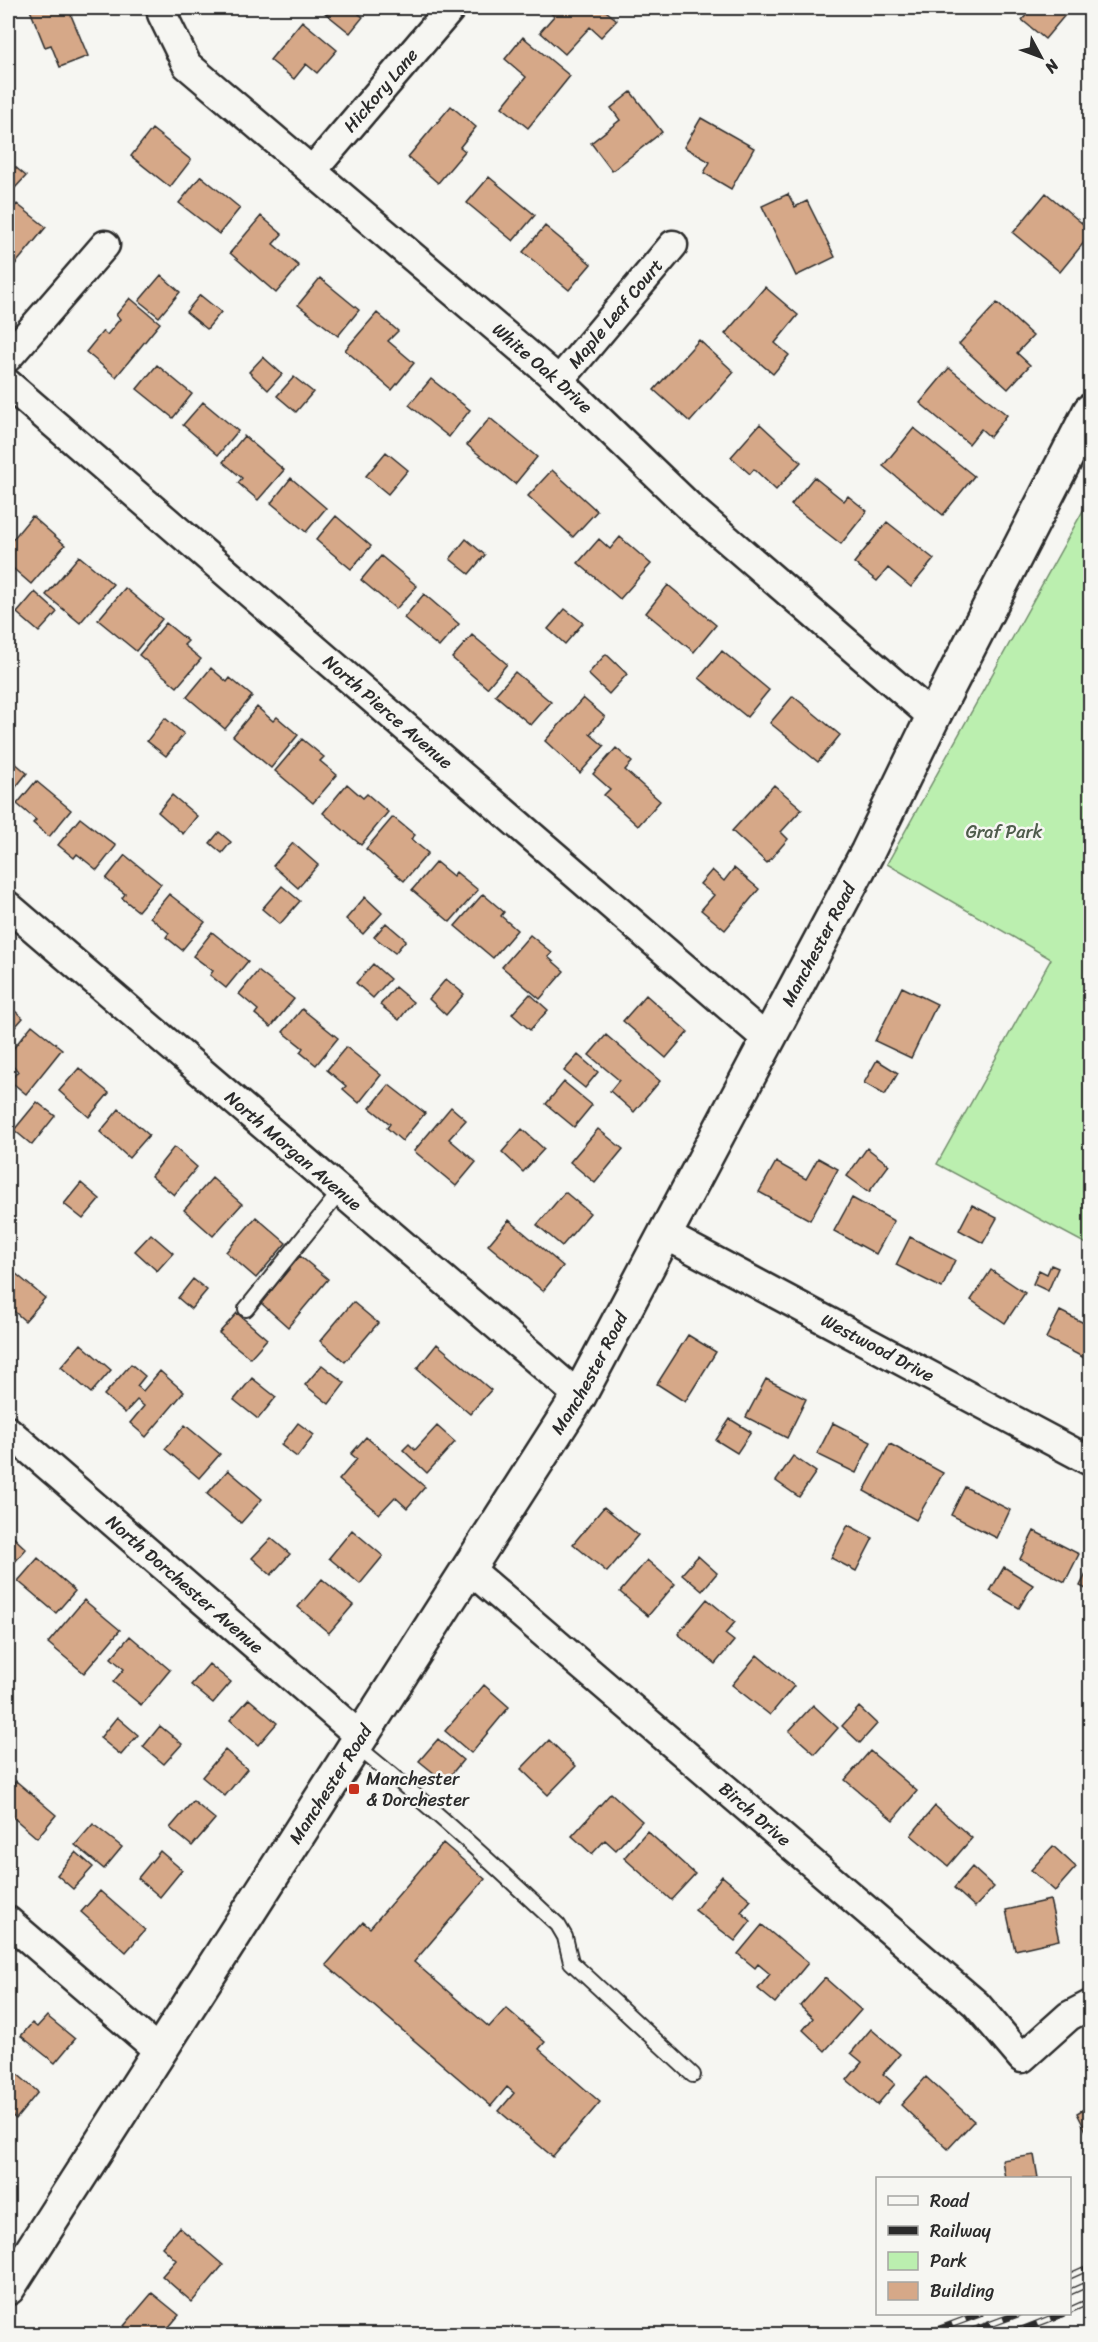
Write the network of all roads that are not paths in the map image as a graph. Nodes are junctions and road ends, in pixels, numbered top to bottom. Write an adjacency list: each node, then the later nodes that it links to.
1 (451, 8): 3 (street, Hickory Lane)
2 (162, 14): 3 (street, White Oak Drive)
3 (312, 171): 7 (street, White Oak Drive)
4 (105, 245): 6 (street)
5 (673, 245): 7 (street, Maple Leaf Court)
6 (8, 357)
7 (559, 381): 10 (street, White Oak Drive)
8 (8, 384): 12 (street, North Pierce Avenue)
9 (1090, 411): 10 (street, Manchester Road)
10 (933, 717): 12 (street, Manchester Road)
11 (8, 906): 13 (street, North Morgan Avenue)
12 (769, 1041): 14 (street, Manchester Road)
13 (340, 1192): 15 (lane); 16 (street, North Morgan Avenue)
14 (664, 1234): 16 (street, Manchester Road); 18 (street, Westwood Drive)
15 (246, 1309)
16 (579, 1396): 19 (street, Manchester Road)
17 (8, 1431): 20 (street, North Dorchester Avenue)
18 (1090, 1461)
19 (468, 1568): 20 (street, Manchester Road); 22 (street, Birch Drive)
20 (358, 1741): 23 (street, Manchester Road); 24 (lane)
21 (8, 1921): 23 (street)
22 (1090, 2005)
23 (159, 2051): 25 (street, Manchester Road)
24 (693, 2075)
25 (8, 2288)

